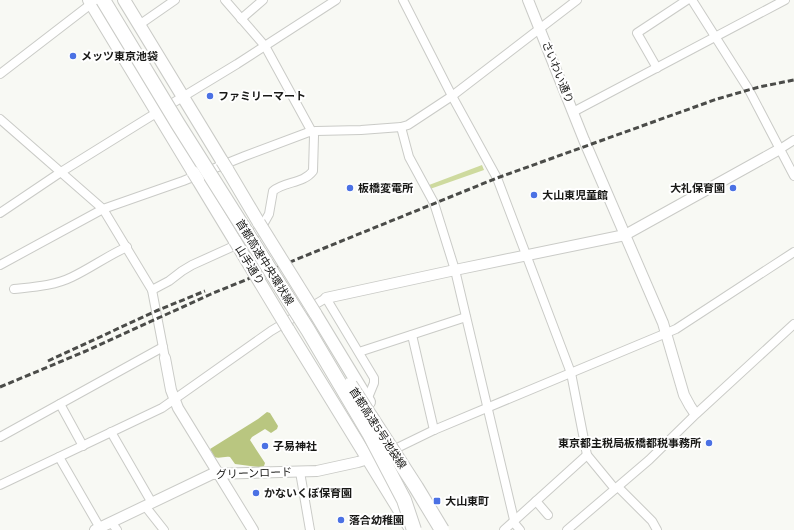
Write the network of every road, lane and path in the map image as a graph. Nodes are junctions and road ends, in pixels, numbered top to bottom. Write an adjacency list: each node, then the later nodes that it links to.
1 (108, 0): 45 (highway, 首都高速中央環状線)
2 (124, 0): 15 (main road)
3 (175, 0): 15 (street)
4 (224, 0): 14 (street)
5 (263, 0): 14 (street)
6 (336, 0): 18 (street)
7 (403, 0): 21 (street)
8 (528, 0): 16 (street, さいわい通り)
9 (577, 0): 16 (street)
10 (687, 0): 19 (street)
11 (692, 0): 17 (street)
12 (785, 0): 17 (street)
13 (94, 1): 20 (street); 23 (main road, 山手通り); 45 (highway, 首都高速中央環状線, bridge)
14 (241, 19): 18 (street)
15 (139, 25): 22 (main road)
16 (540, 28): 21 (street); 24 (street, さいわい通り)
17 (716, 36): 19 (street); 29 (street)
18 (265, 46): 22 (street); 27 (street)
19 (657, 68): 24 (street)
20 (0, 74)
21 (452, 96): 26 (street); 37 (street)
22 (183, 97): 23 (street); 53 (main road, bridge)
23 (157, 112): 30 (street); 64 (main road, 山手通り, bridge)
24 (574, 112): 34 (street, さいわい通り)
25 (0, 119): 30 (street)
26 (401, 127): 27 (street); 39 (street)
27 (312, 132): 32 (street); 41 (street)
28 (794, 140): 29 (street)
29 (780, 149): 31 (street); 34 (street)
30 (62, 172): 32 (street); 33 (street)
31 (794, 176)
32 (103, 209): 35 (street); 38 (street)
33 (0, 213)
34 (625, 235): 37 (street); 46 (street, さいわい通り)
35 (126, 247): 40 (street); 41 (street)
36 (794, 252): 46 (street)
37 (527, 255): 39 (street); 51 (street)
38 (0, 265)
39 (454, 270): 42 (street); 43 (street)
40 (14, 288)
41 (152, 290): 48 (street)
42 (326, 298): 49 (street); 52 (street)
43 (466, 317): 47 (street); 55 (street)
44 (794, 324): 56 (street)
45 (310, 329): 78 (highway, 首都高速中央環状線, bridge); 79 (highway, 首都高速5号池袋線, bridge)
46 (667, 333): 51 (street); 56 (street, さいわい通り)
47 (412, 335): 49 (street); 57 (street)
48 (163, 347): 50 (street); 54 (street)
49 (359, 352): 53 (street)
50 (165, 358): 52 (street)
51 (570, 373): 55 (street); 62 (street)
52 (174, 399): 58 (street); 66 (street)
53 (367, 400): 61 (main road)
54 (60, 404): 59 (street); 60 (street)
55 (487, 408): 57 (street); 72 (street)
56 (695, 413): 68 (street)
57 (434, 430): 61 (street)
58 (111, 432): 60 (street); 70 (street)
59 (0, 437)
60 (83, 446): 63 (street)
61 (397, 448): 64 (street, グリーンロード); 80 (main road)
62 (586, 455): 68 (street); 69 (street)
63 (59, 457): 67 (street); 74 (street)
64 (368, 459): 65 (street, グリーンロード); 78 (main road, 山手通り)
65 (300, 472): 66 (street, グリーンロード); 77 (street)
66 (219, 473): 70 (street, グリーンロード); 76 (street)
67 (0, 485)
68 (617, 488): 83 (street); 84 (street)
69 (536, 501): 71 (street); 72 (street)
70 (148, 504): 73 (street, グリーンロード); 75 (street)
71 (548, 515)
72 (514, 520): 81 (street); 82 (street)
73 (114, 526): 74 (street, グリーンロード)
74 (98, 529)
75 (164, 530)
76 (253, 530)
77 (310, 530)
78 (414, 530)
79 (441, 530)
80 (447, 530)
81 (504, 530)
82 (520, 530)
83 (567, 530)
84 (657, 530)

